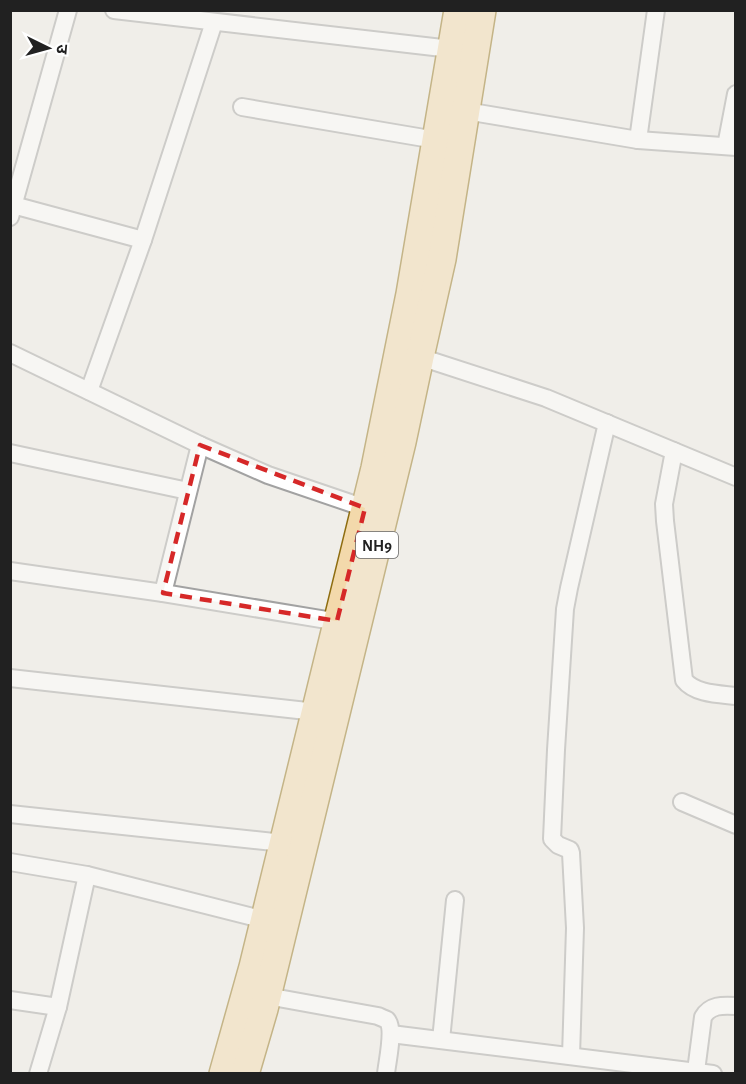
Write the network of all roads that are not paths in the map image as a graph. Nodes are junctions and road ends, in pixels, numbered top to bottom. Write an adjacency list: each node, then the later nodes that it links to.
1 (68, 10): 14 (street)
2 (114, 10): 6 (street)
3 (458, 10): 7 (main road, NH9)
4 (482, 10): 10 (main road, NH9)
5 (656, 10): 12 (street)
6 (214, 22): 7 (street); 15 (street)
7 (451, 49): 11 (main road, NH9)
8 (735, 94): 13 (street)
9 (242, 107): 11 (street)
10 (466, 111): 12 (street); 17 (main road, NH9)
11 (436, 140): 25 (main road, NH9)
12 (638, 140): 13 (street)
13 (731, 147)
14 (12, 211): 15 (street)
15 (142, 240): 18 (street)
16 (10, 353): 18 (street)
17 (420, 357): 19 (street); 28 (main road, NH9)
18 (89, 391): 20 (street)
19 (607, 423): 21 (street); 46 (street)
20 (200, 445): 24 (street); 25 (street)
21 (674, 451): 23 (street); 30 (street)
22 (10, 453): 24 (street)
23 (735, 477)
24 (188, 491): 27 (street)
25 (365, 508): 28 (main road, NH9)
26 (10, 571): 27 (street)
27 (163, 593): 28 (street)
28 (347, 623): 31 (main road, NH9); 40 (main road, NH9)
29 (10, 678): 31 (street)
30 (735, 696)
31 (316, 712): 35 (main road, NH9)
32 (682, 802): 34 (street)
33 (10, 814): 35 (street)
34 (735, 825)
35 (283, 843): 39 (main road, NH9)
36 (10, 862): 37 (street)
37 (87, 875): 39 (street); 43 (street)
38 (455, 900): 45 (street)
39 (265, 920): 50 (main road, NH9)
40 (267, 996): 44 (street); 51 (main road, NH9)
41 (10, 1000): 43 (street)
42 (735, 1006): 48 (street)
43 (58, 1007): 49 (street)
44 (391, 1034): 45 (street); 52 (street)
45 (441, 1040): 46 (street)
46 (571, 1056): 47 (street)
47 (663, 1070): 48 (street)
48 (696, 1071): 53 (street)
49 (38, 1074)
50 (223, 1074)
51 (245, 1074)
52 (386, 1074)
53 (713, 1074)

